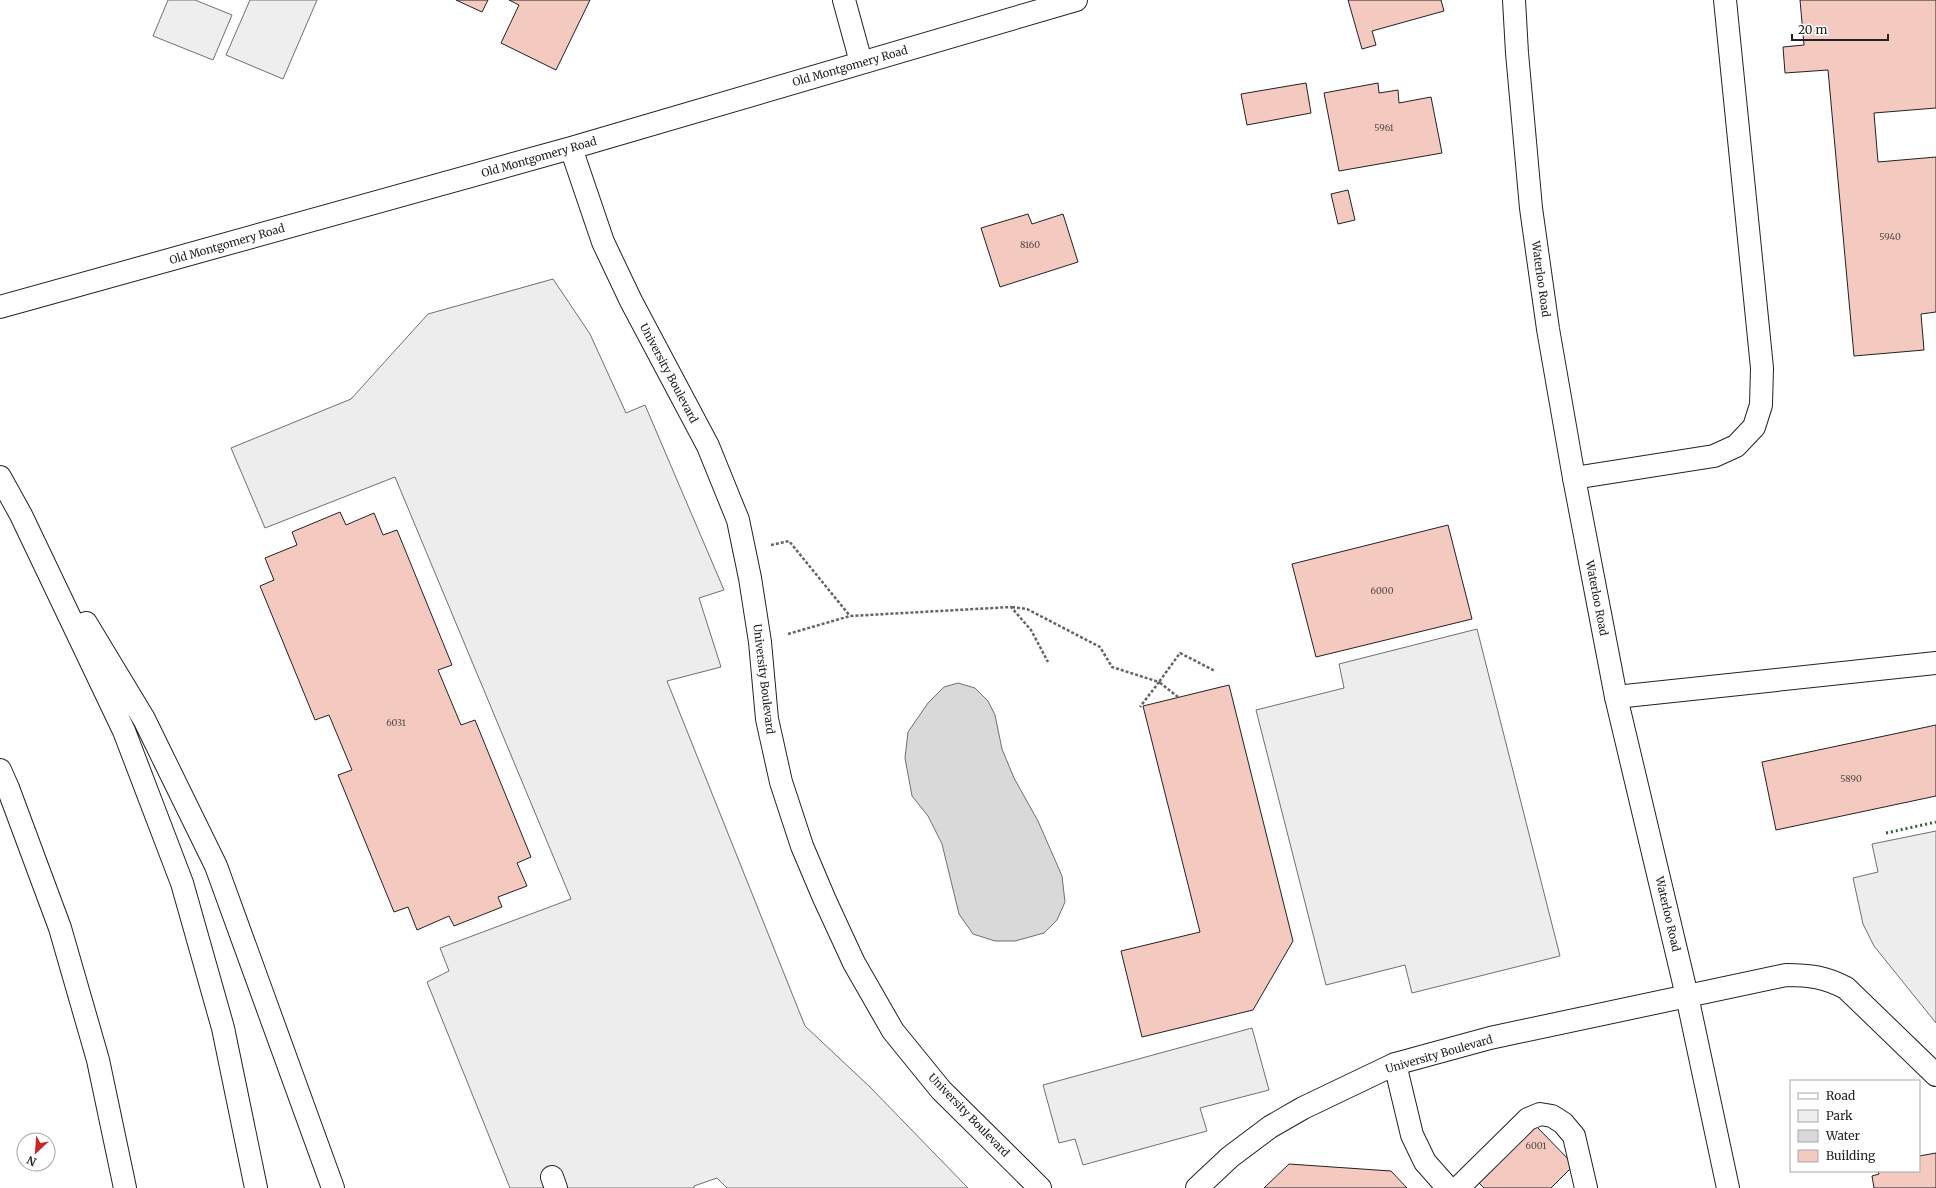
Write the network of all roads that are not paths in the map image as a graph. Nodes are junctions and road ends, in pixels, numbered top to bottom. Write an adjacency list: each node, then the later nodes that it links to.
1 (844, 0): 5 (main road)
2 (1076, 0): 5 (main road, Old Montgomery Road)
3 (1514, 0): 9 (main road, Waterloo Road)
4 (1725, 0): 9 (main road)
5 (861, 62): 6 (main road, Old Montgomery Road)
6 (571, 148): 7 (main road, Old Montgomery Road); 20 (main road, University Boulevard)
7 (0, 307)
8 (0, 477): 10 (main road)
9 (1574, 478): 12 (main road, Waterloo Road)
10 (21, 516): 18 (main road); 19 (main road)
11 (1936, 663): 12 (main road)
12 (1616, 697): 14 (main road, Waterloo Road)
13 (0, 770): 17 (main road)
14 (1687, 996): 15 (main road, University Boulevard); 16 (main road, University Boulevard); 25 (main road, Waterloo Road)
15 (1395, 1064): 21 (main road, University Boulevard); 22 (main road)
16 (1936, 1075)
17 (125, 1188)
18 (256, 1188)
19 (333, 1188)
20 (1040, 1188)
21 (1197, 1188)
22 (1448, 1188)
23 (1458, 1188): 24 (main road)
24 (1586, 1188)
25 (1728, 1188)

